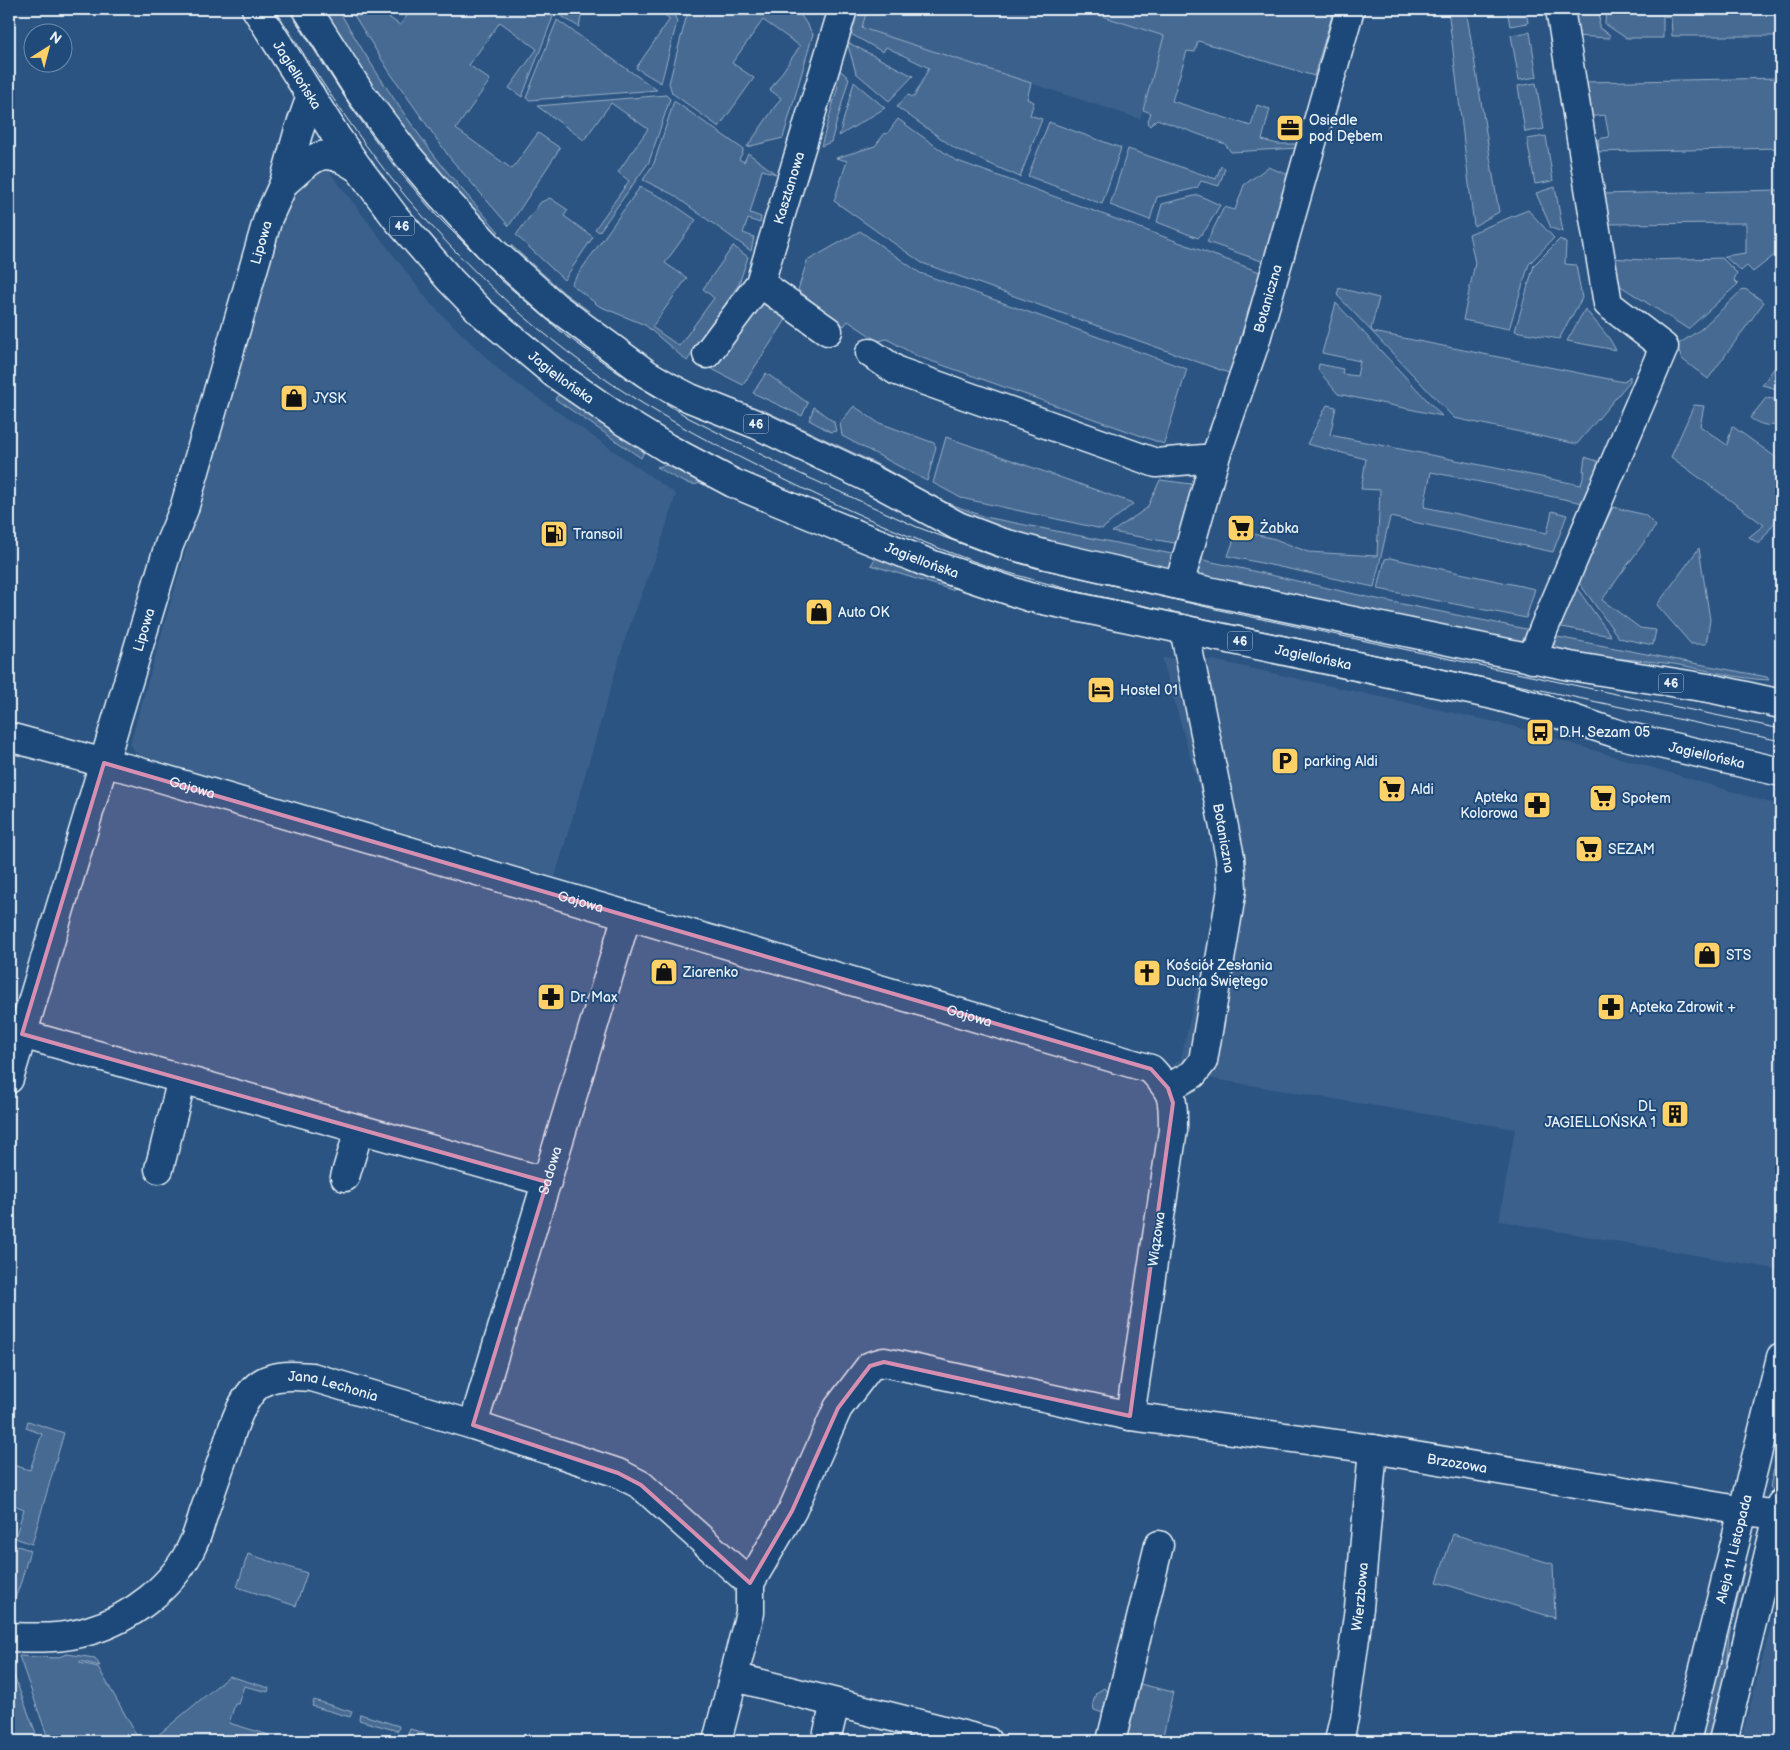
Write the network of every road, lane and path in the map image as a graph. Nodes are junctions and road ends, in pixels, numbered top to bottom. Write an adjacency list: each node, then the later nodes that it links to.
1 (256, 9): 6 (street, Jagiellońska / 46)
2 (307, 9): 14 (street, 46)
3 (843, 9): 9 (street, Kasztanowa)
4 (1350, 9): 13 (street, Botaniczna)
5 (1560, 9): 16 (street)
6 (311, 96): 7 (street, Jagiellońska / 46); 8 (street, Lipowa)
7 (359, 169): 8 (street, Lipowa); 15 (street, Jagiellońska / 46)
8 (284, 182): 19 (street, Lipowa)
9 (760, 283): 10 (street); 12 (street, Kasztanowa)
10 (828, 331)
11 (870, 353): 13 (street)
12 (707, 354)
13 (1215, 458): 14 (street, Botaniczna)
14 (1179, 585): 16 (street, 46)
15 (1184, 629): 20 (street, Jagiellońska / 46); 23 (street, Botaniczna)
16 (1532, 659): 17 (street, 46)
17 (1781, 704)
18 (9, 736): 19 (street, Gajowa)
19 (104, 764): 21 (street, Gajowa); 22 (street, Lipowa)
20 (1781, 772)
21 (627, 915): 23 (street, Gajowa); 29 (street, Sadowa)
22 (22, 1034): 24 (street, Lipowa); 25 (street)
23 (1159, 1078): 31 (street, Wiązowa)
24 (9, 1079)
25 (182, 1079): 26 (street); 27 (street)
26 (359, 1130): 28 (street); 29 (street)
27 (159, 1169)
28 (346, 1177)
29 (547, 1182): 32 (street, Sadowa)
30 (1781, 1358): 34 (street, Aleja 11 Listopada)
31 (1130, 1416): 33 (street, Brzozowa); 37 (street, Brzozowa)
32 (474, 1425): 37 (street, Jana Lechonia); 38 (street, Jana Lechonia)
33 (1373, 1449): 34 (street, Brzozowa); 45 (street, Wierzbowa)
34 (1744, 1511): 35 (street, Brzozowa); 46 (street, Aleja 11 Listopada)
35 (1780, 1511): 47 (street)
36 (1159, 1545): 44 (street)
37 (750, 1583): 39 (street)
38 (9, 1637)
39 (734, 1677): 40 (street); 41 (street)
40 (835, 1703): 42 (street); 43 (street)
41 (717, 1741)
42 (826, 1741)
43 (987, 1741)
44 (1111, 1741)
45 (1339, 1741)
46 (1686, 1741)
47 (1723, 1741)

